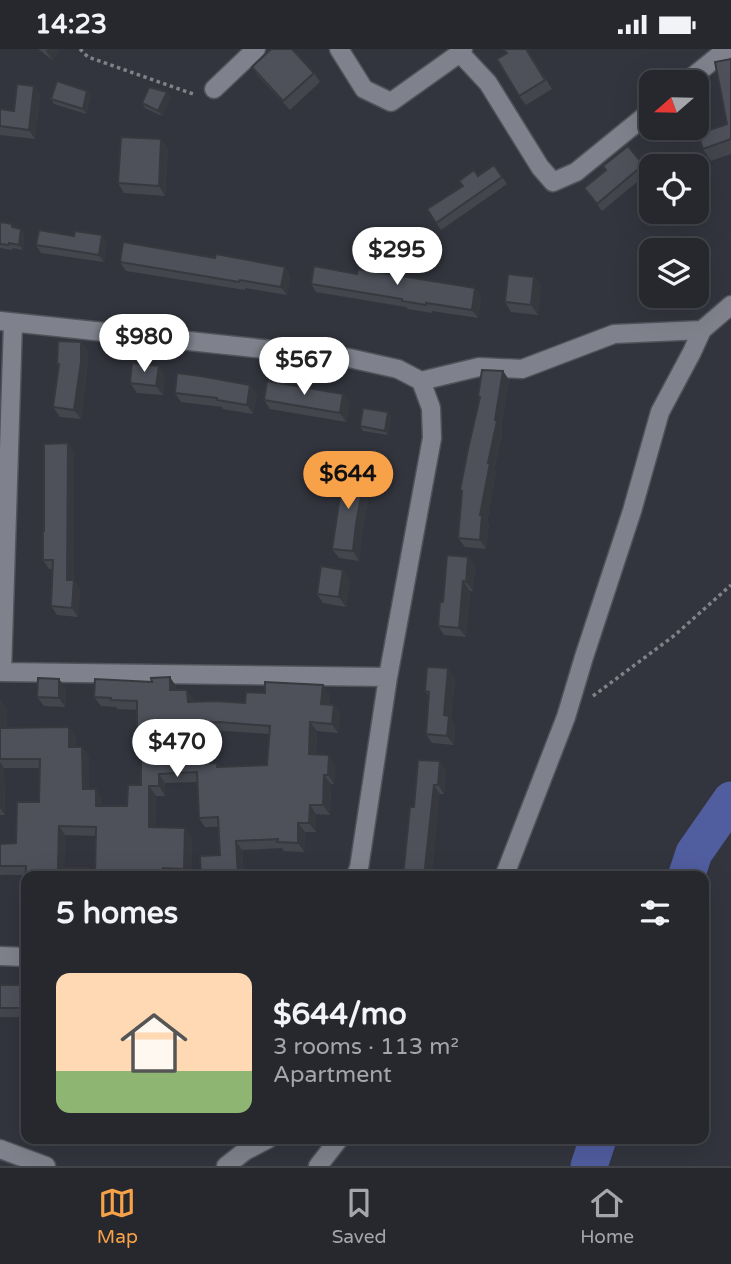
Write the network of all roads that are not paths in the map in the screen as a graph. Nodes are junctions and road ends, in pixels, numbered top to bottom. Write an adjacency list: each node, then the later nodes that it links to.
1 (256, 49): 6 (street)
2 (339, 49): 4 (street)
3 (727, 49): 5 (street)
4 (461, 51): 7 (street)
5 (701, 70)
6 (214, 89)
7 (639, 121)
8 (731, 305): 10 (street)
9 (6, 322): 11 (street); 12 (street)
10 (702, 330): 11 (street); 15 (street)
11 (421, 381): 13 (street)
12 (1, 672): 13 (street)
13 (388, 677): 14 (street)
14 (358, 871)
15 (505, 871)
16 (0, 956): 17 (street)
17 (21, 957)
18 (258, 1144): 22 (street)
19 (335, 1144): 23 (street)
20 (5, 1156): 21 (street)
21 (46, 1166)
22 (226, 1166)
23 (318, 1166)

